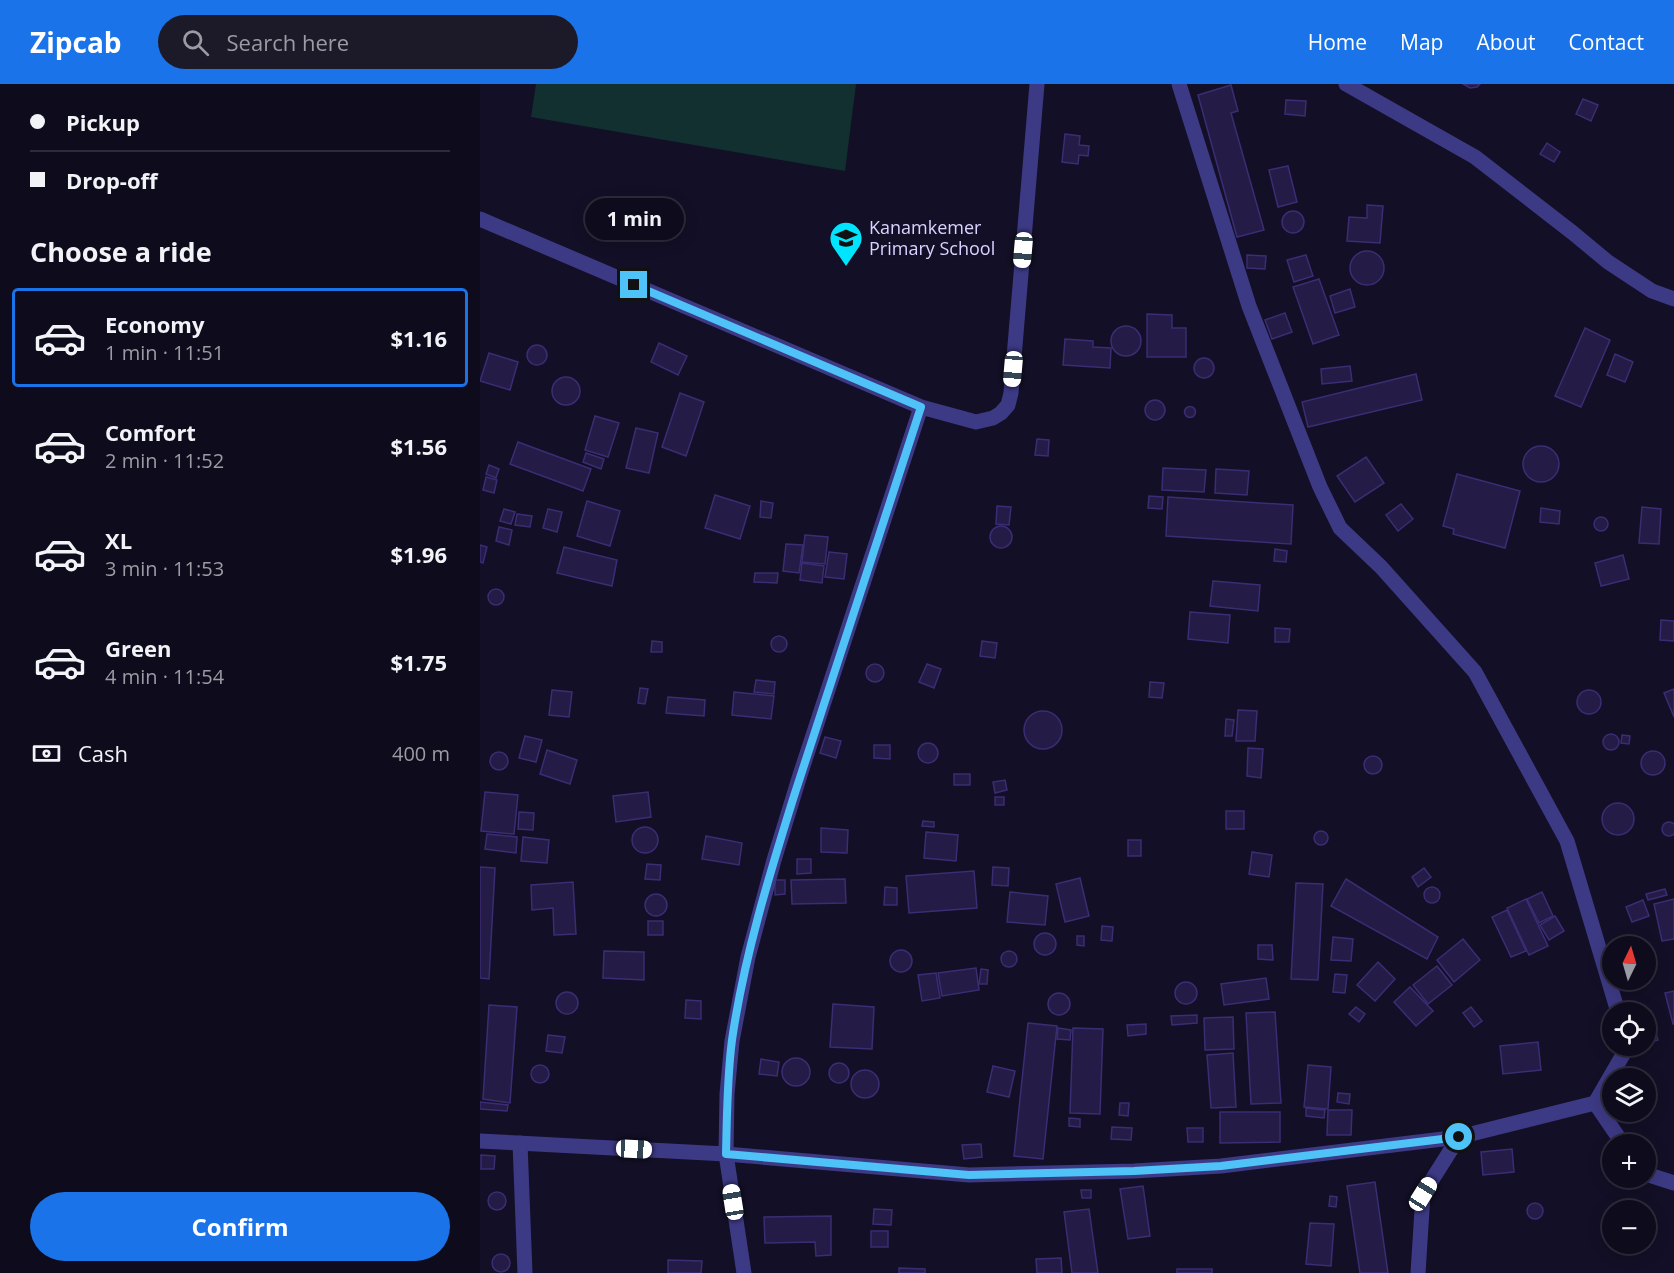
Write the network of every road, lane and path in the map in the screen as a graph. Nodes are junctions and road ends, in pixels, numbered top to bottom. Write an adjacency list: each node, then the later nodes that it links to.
1 (1037, 84): 6 (street)
2 (1179, 84): 7 (street)
3 (1346, 84): 5 (street)
4 (480, 219): 6 (street)
5 (1674, 299)
6 (921, 407): 14 (street)
7 (1615, 1002)
8 (1622, 1056): 9 (street)
9 (1595, 1103): 10 (street); 11 (street)
10 (1616, 1134)
11 (1459, 1137): 14 (street); 19 (street)
12 (480, 1141): 13 (street)
13 (520, 1143): 14 (street); 17 (street)
14 (726, 1154): 18 (street)
15 (1656, 1177): 16 (street)
16 (1674, 1183)
17 (525, 1273)
18 (744, 1273)
19 (1418, 1273)

